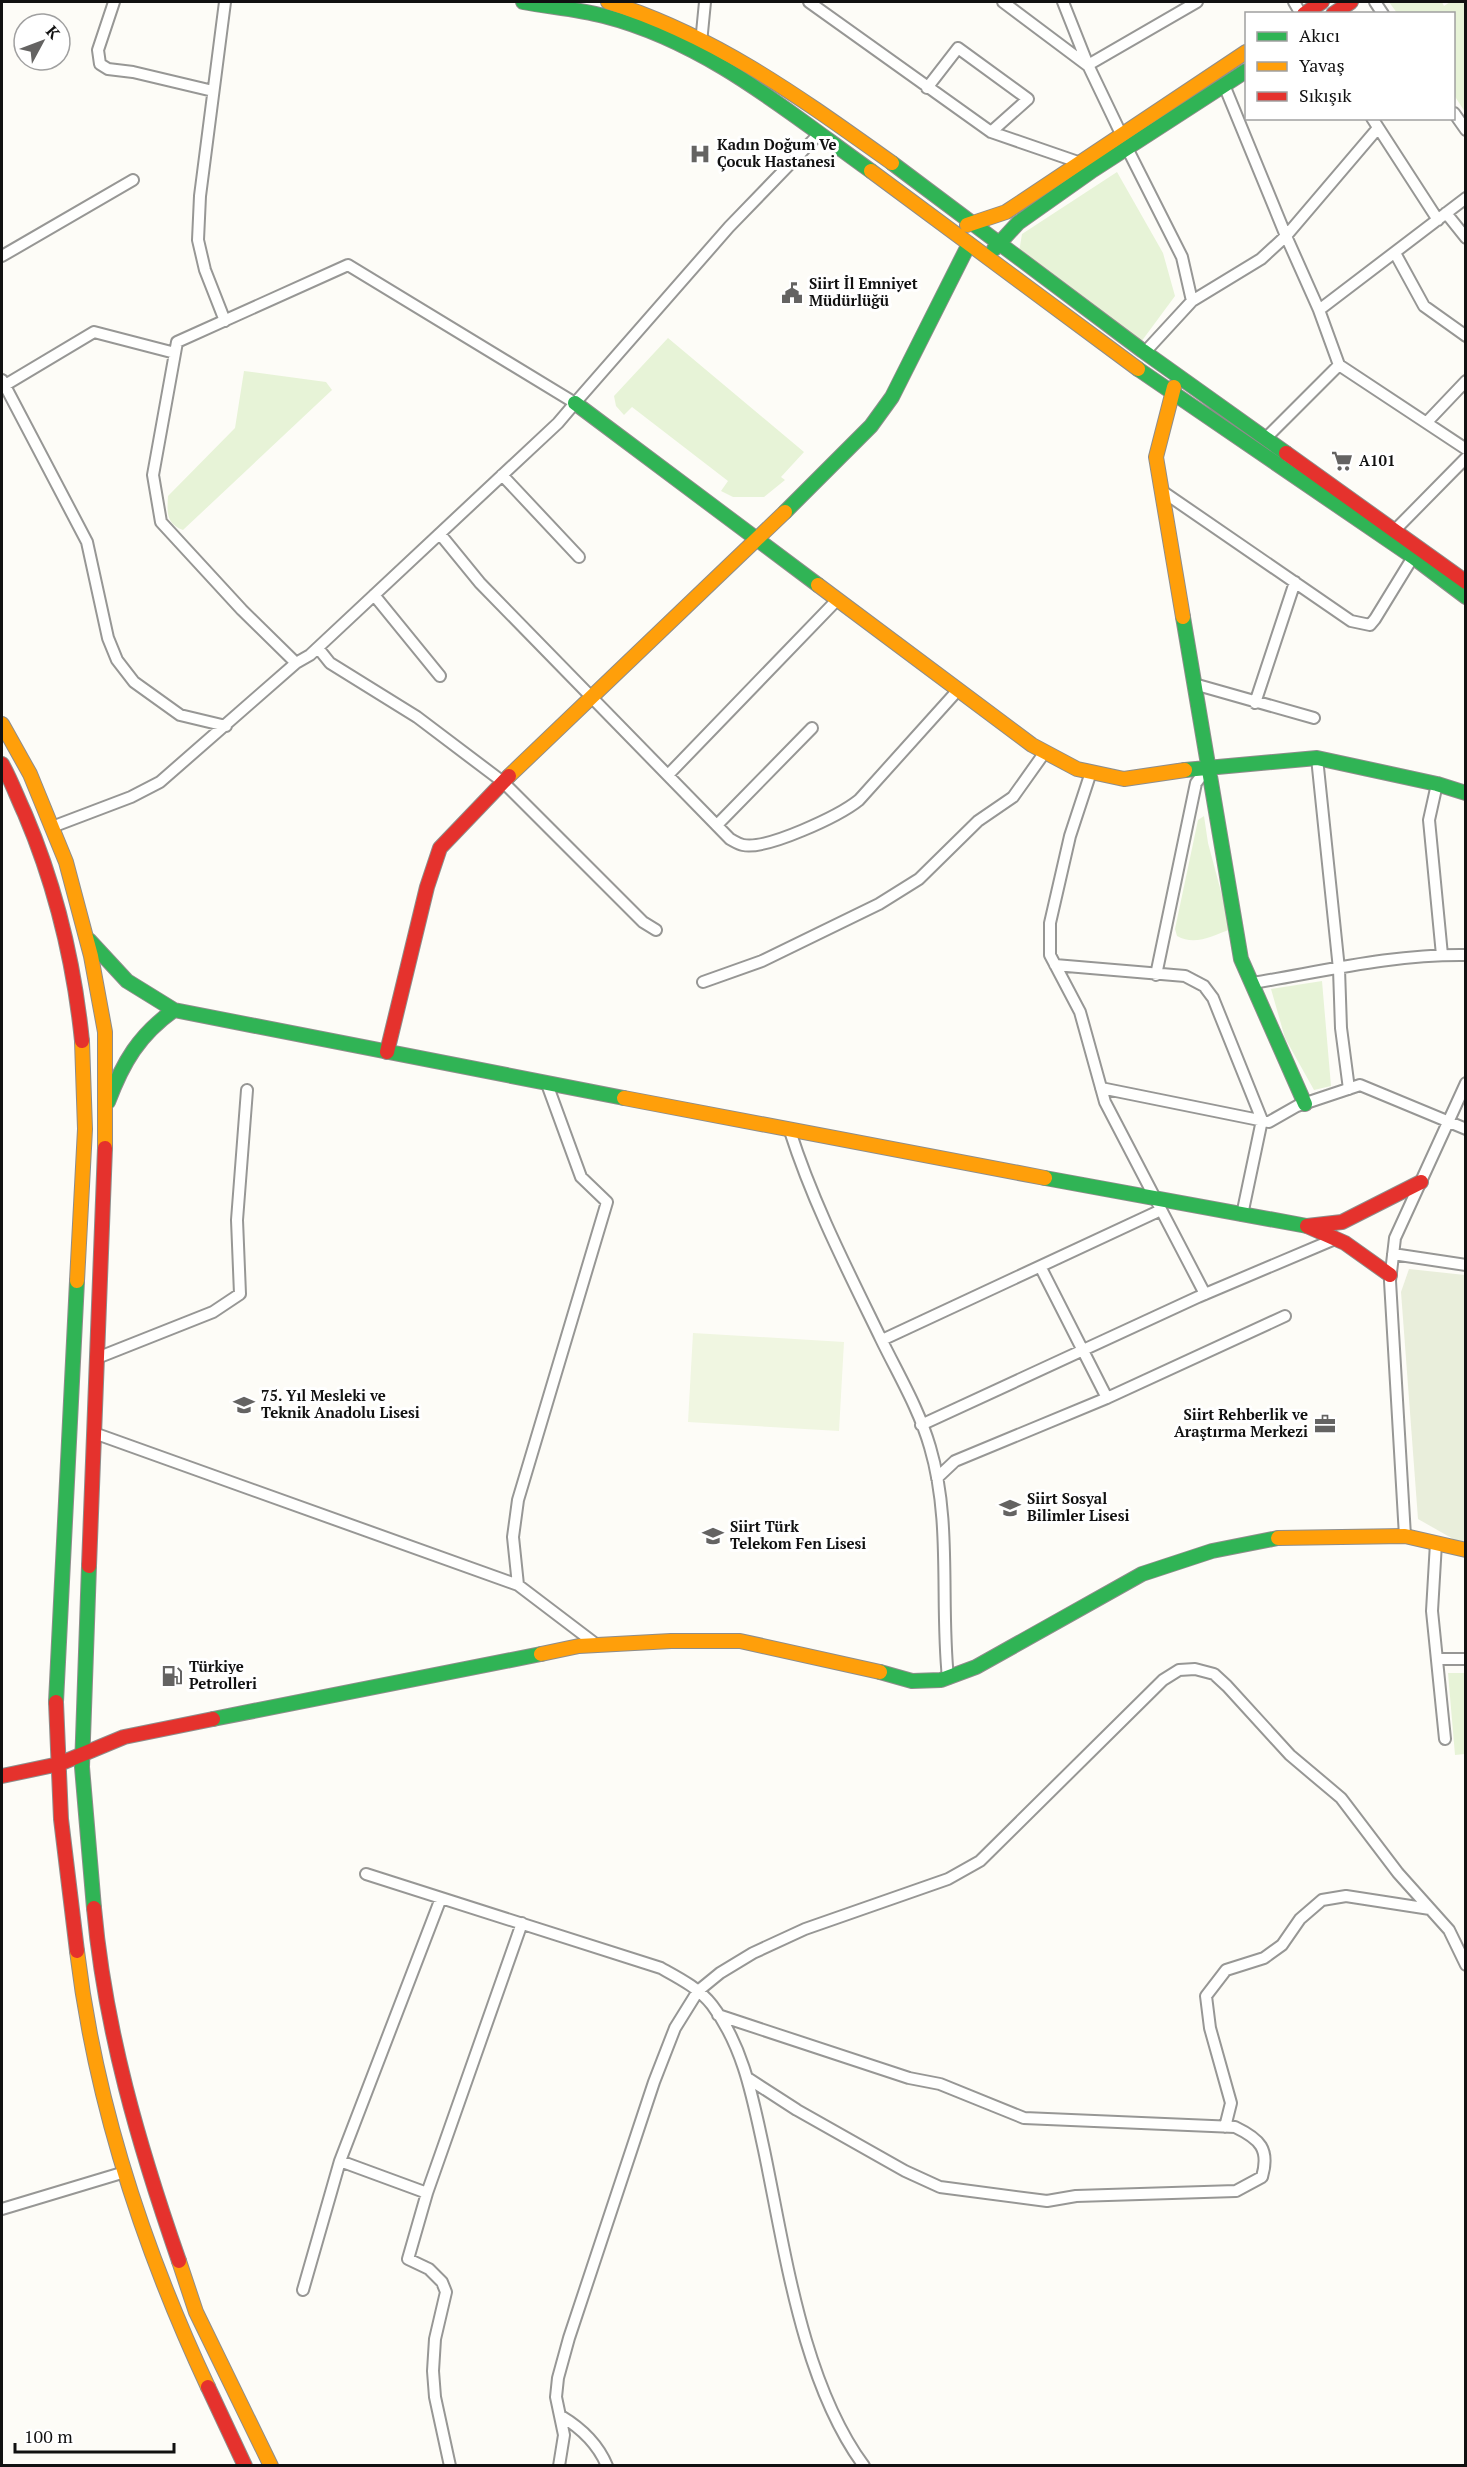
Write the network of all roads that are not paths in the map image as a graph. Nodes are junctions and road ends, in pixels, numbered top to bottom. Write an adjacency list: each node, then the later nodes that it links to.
1 (114, 2): 21 (street)
2 (225, 2): 21 (street)
3 (523, 2): 16 (main road)
4 (608, 2): 14 (main road)
5 (705, 2): 14 (street)
6 (809, 2): 20 (street)
7 (1003, 2): 17 (street)
8 (1063, 2): 17 (street)
9 (1197, 2): 17 (street)
10 (1322, 2): 12 (main road)
11 (1351, 2): 13 (main road)
12 (1306, 12)
13 (1336, 12)
14 (702, 38): 16 (street); 32 (main road)
15 (1245, 53): 27 (main road)
16 (700, 55): 26 (main road)
17 (1088, 65): 27 (street)
18 (1245, 72): 19 (main road)
19 (1224, 85): 27 (main road); 34 (street)
20 (927, 88): 25 (street); 25 (street)
21 (213, 91): 43 (street)
22 (1455, 114): 24 (street)
23 (1375, 123): 31 (street); 34 (street)
24 (1466, 130)
25 (991, 132): 28 (street)
26 (819, 134): 33 (main road); 52 (street)
27 (1125, 142): 28 (main road); 36 (main road); 41 (street)
28 (1081, 163): 32 (main road)
29 (133, 180): 39 (street)
30 (1466, 198): 31 (street)
31 (1442, 217): 35 (street); 38 (street)
32 (974, 222): 33 (main road); 36 (main road)
33 (951, 229): 37 (main road)
34 (1286, 237): 41 (street); 42 (street)
35 (1466, 238)
36 (1000, 242): 40 (main road); 45 (main road)
37 (969, 244): 40 (main road); 61 (main road)
38 (1395, 253): 42 (street); 44 (street)
39 (2, 256)
40 (988, 256): 51 (main road)
41 (1192, 301): 45 (street)
42 (1319, 310): 47 (street)
43 (225, 321): 46 (street); 52 (street)
44 (1466, 336)
45 (1145, 352): 48 (main road)
46 (175, 353): 50 (street); 70 (street)
47 (1339, 365): 53 (street); 54 (street)
48 (1178, 376): 51 (main road); 54 (main road)
49 (1466, 381): 53 (street)
50 (3, 384): 78 (street)
51 (1171, 394): 58 (main road); 63 (main road)
52 (575, 403): 57 (street); 61 (main road)
53 (1426, 422): 55 (street)
54 (1266, 438): 59 (main road)
55 (1466, 449)
56 (1466, 458): 59 (street)
57 (502, 475): 60 (street); 62 (street)
58 (1162, 491): 64 (street); 72 (main road)
59 (1396, 529): 65 (main road)
60 (440, 534): 66 (street); 74 (street)
61 (758, 540): 68 (main road); 74 (main road)
62 (579, 557)
63 (1413, 557): 64 (street); 67 (main road)
64 (1295, 582): 75 (street)
65 (1466, 582)
66 (374, 596): 69 (street); 71 (street)
67 (1466, 597)
68 (836, 601): 73 (main road); 85 (street)
69 (318, 648): 70 (street); 86 (street)
70 (296, 663): 78 (street)
71 (440, 676)
72 (1194, 684): 75 (street); 83 (main road)
73 (958, 690): 80 (main road); 89 (street)
74 (592, 695): 85 (street); 86 (main road)
75 (1255, 703): 76 (street)
76 (1314, 718)
77 (2, 724): 90 (main road)
78 (226, 726): 90 (street)
79 (812, 728): 89 (street)
80 (1045, 752): 84 (main road); 98 (street)
81 (1317, 758): 83 (main road); 87 (main road); 96 (street)
82 (2, 764): 141 (main road)
83 (1208, 767): 84 (main road); 97 (street); 99 (main road)
84 (1091, 772): 95 (street)
85 (668, 775): 89 (street)
86 (503, 782): 91 (street); 101 (main road)
87 (1437, 783): 88 (main road); 93 (street)
88 (1466, 793)
89 (717, 825)
90 (52, 827): 92 (main road)
91 (656, 930)
92 (86, 938): 100 (main road); 108 (main road)
93 (1442, 955): 94 (street); 96 (street)
94 (1466, 955)
95 (1055, 965): 97 (street); 104 (street)
96 (1339, 969): 99 (street); 105 (street)
97 (1156, 975): 109 (street)
98 (703, 982)
99 (1253, 983): 107 (main road)
100 (174, 1010): 101 (main road); 108 (main road)
101 (387, 1052): 103 (main road)
102 (1466, 1083): 110 (street)
103 (547, 1084): 112 (main road); 134 (street)
104 (1101, 1088): 109 (street); 114 (street)
105 (1350, 1089): 107 (street); 110 (street)
106 (247, 1090): 126 (street)
107 (1305, 1104): 109 (street)
108 (106, 1107): 126 (main road)
109 (1262, 1120): 115 (street)
110 (1449, 1122): 111 (street); 113 (street)
111 (1466, 1129)
112 (790, 1131): 114 (main road); 124 (street)
113 (1421, 1182): 116 (main road); 118 (street)
114 (1157, 1204): 115 (main road); 120 (street); 122 (street)
115 (1242, 1215): 116 (main road)
116 (1307, 1226): 117 (main road)
117 (1335, 1239): 121 (main road); 122 (street)
118 (1393, 1254): 119 (street); 121 (street)
119 (1466, 1264)
120 (1041, 1268): 124 (street); 125 (street)
121 (1390, 1275): 131 (street)
122 (1205, 1294): 125 (street)
123 (1285, 1316): 127 (street)
124 (882, 1340): 128 (street)
125 (1082, 1350): 127 (street); 128 (street)
126 (97, 1359): 129 (main road)
127 (1107, 1398): 130 (street)
128 (921, 1425): 130 (street)
129 (94, 1433): 134 (street); 140 (main road)
130 (937, 1478): 138 (street)
131 (1405, 1536): 132 (main road); 138 (main road)
132 (1436, 1543): 133 (main road); 136 (street)
133 (1466, 1550)
134 (518, 1586): 135 (street)
135 (597, 1645): 138 (main road); 140 (main road)
136 (1437, 1659): 137 (street); 139 (street)
137 (1466, 1659)
138 (948, 1678)
139 (1445, 1739)
140 (83, 1752): 141 (main road); 159 (main road)
141 (58, 1764): 142 (main road); 153 (main road)
142 (2, 1776)
143 (366, 1874): 144 (street)
144 (441, 1898): 146 (street); 152 (street)
145 (1430, 1909): 147 (street); 148 (street); 151 (street)
146 (522, 1923): 148 (street); 154 (street)
147 (1466, 1965)
148 (698, 1991): 149 (street); 157 (street)
149 (718, 2015): 150 (street); 151 (street)
150 (749, 2079): 151 (street); 163 (street)
151 (1225, 2127)
152 (340, 2161): 154 (street); 156 (street)
153 (125, 2172): 155 (street); 158 (main road)
154 (428, 2193): 160 (street)
155 (2, 2210)
156 (303, 2290)
157 (561, 2416): 161 (street); 162 (street)
158 (245, 2466)
159 (271, 2466)
160 (450, 2466)
161 (559, 2466)
162 (607, 2466)
163 (864, 2466)

